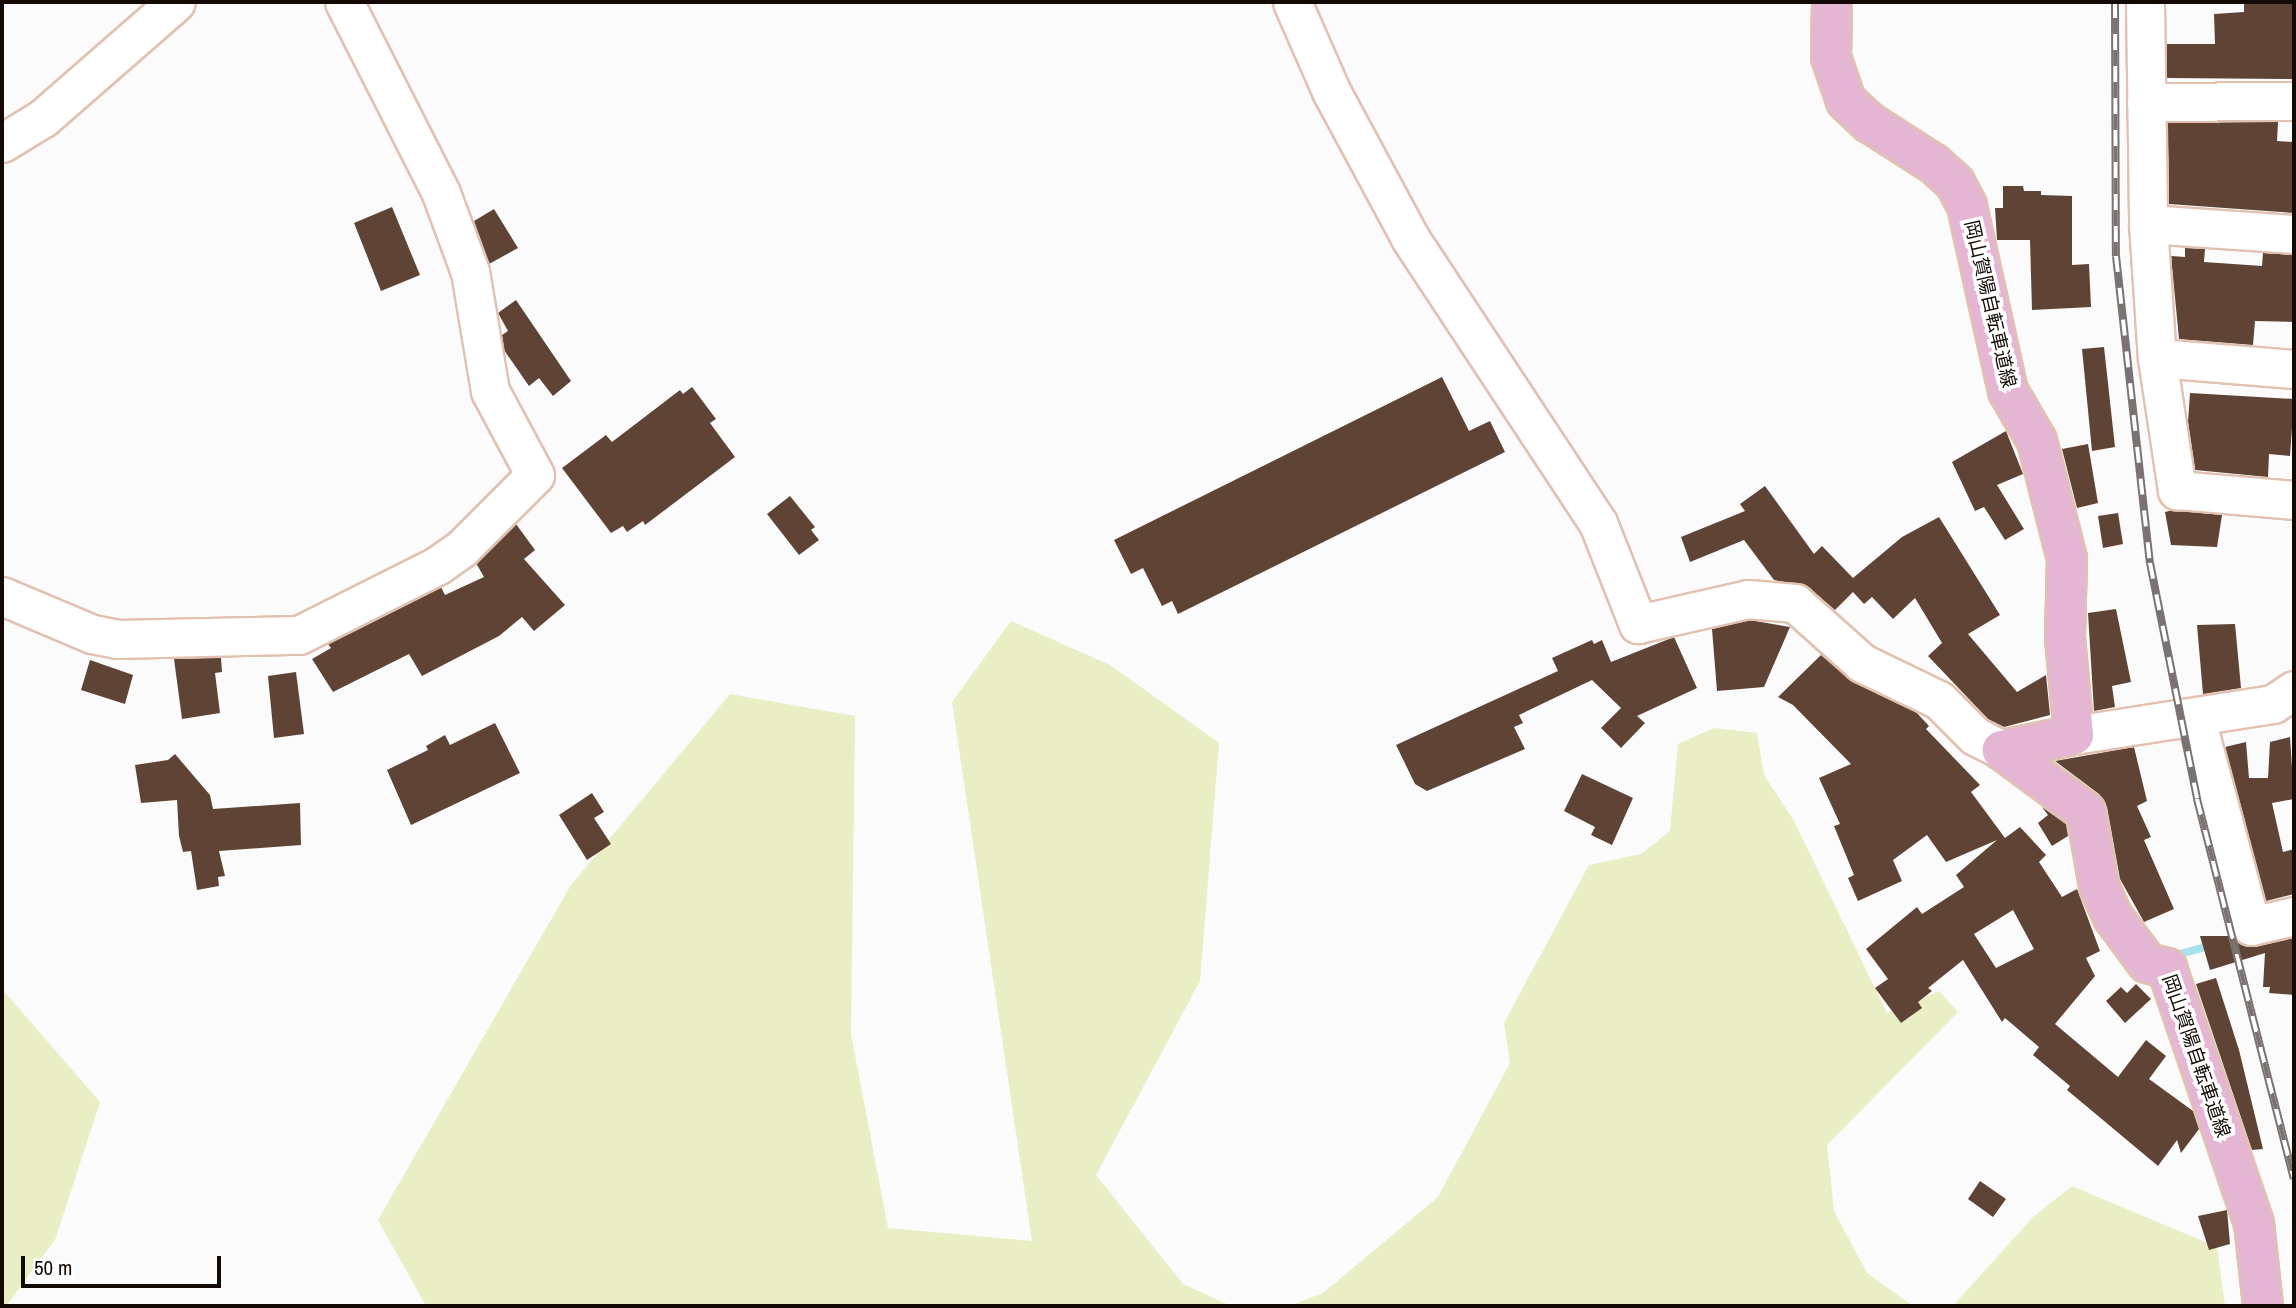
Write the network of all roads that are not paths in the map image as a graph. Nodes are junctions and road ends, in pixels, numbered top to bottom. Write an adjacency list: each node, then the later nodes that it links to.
1 (176, 2): 8 (street)
2 (344, 2): 14 (street)
3 (1292, 2): 18 (street)
4 (1832, 2): 17 (main road, 岡山賀陽自転車道線)
5 (2145, 2): 7 (street)
6 (2294, 101): 7 (street)
7 (2146, 102): 9 (street)
8 (2, 143)
9 (2148, 224): 10 (street); 11 (street)
10 (2294, 234)
11 (2157, 358): 12 (street); 13 (street)
12 (2294, 369)
13 (2294, 500)
14 (2, 596)
15 (2294, 690): 16 (street)
16 (2196, 719): 17 (street); 19 (street)
17 (2074, 735): 18 (main road)
18 (2002, 751): 20 (main road, 岡山賀陽自転車道線)
19 (2294, 916)
20 (2263, 1306)

